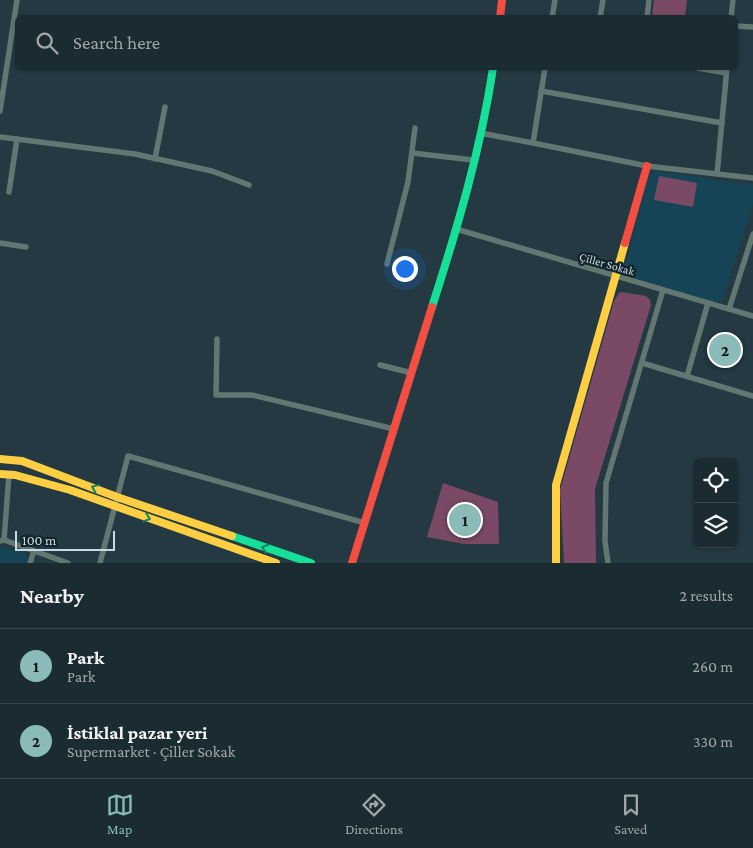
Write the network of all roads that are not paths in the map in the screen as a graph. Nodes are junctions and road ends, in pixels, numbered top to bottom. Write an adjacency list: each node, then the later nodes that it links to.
1 (17, 0): 19 (street)
2 (502, 0): 7 (street)
3 (555, 0): 8 (street)
4 (603, 0): 9 (street)
5 (650, 0): 10 (street)
6 (733, 0): 11 (street)
7 (500, 15)
8 (552, 15)
9 (600, 15)
10 (648, 15)
11 (732, 15)
12 (738, 26): 13 (street)
13 (753, 27)
14 (493, 70): 22 (street)
15 (545, 70): 17 (street)
16 (727, 70): 20 (street)
17 (541, 91): 20 (street); 25 (street)
18 (165, 107): 27 (street)
19 (0, 111)
20 (722, 122): 30 (street)
21 (414, 128): 26 (street)
22 (480, 133): 25 (street); 28 (street)
23 (0, 137): 24 (street)
24 (17, 139): 27 (street); 33 (street)
25 (533, 143): 29 (street)
26 (412, 153): 28 (street); 38 (street)
27 (155, 159): 32 (street)
28 (473, 160): 34 (street)
29 (647, 166): 30 (street); 39 (street)
30 (717, 174): 31 (street)
31 (753, 178)
32 (249, 184)
33 (9, 192)
34 (456, 229): 39 (street, Çiller Sokak); 47 (street)
35 (753, 234): 42 (street)
36 (0, 243): 37 (street)
37 (26, 247)
38 (387, 264)
39 (615, 277): 40 (street, Çiller Sokak); 65 (street)
40 (663, 290): 41 (street, Çiller Sokak); 45 (street)
41 (708, 303): 42 (street, Çiller Sokak); 48 (street)
42 (729, 309): 43 (street, Çiller Sokak)
43 (753, 316)
44 (218, 339): 50 (street)
45 (642, 363): 48 (street); 66 (street)
46 (380, 365): 47 (street)
47 (412, 373): 50 (street)
48 (687, 376): 49 (street)
49 (753, 396)
50 (394, 429): 56 (street)
51 (0, 459): 54 (street, one-way to 51)
52 (0, 474): 53 (street)
53 (9, 474): 55 (street); 57 (street)
54 (117, 497): 55 (street); 56 (street); 63 (street, one-way to 54)
55 (114, 506): 61 (street); 62 (street, one-way to 62)
56 (365, 523): 64 (street)
57 (2, 541): 58 (street)
58 (34, 551): 59 (street); 60 (street)
59 (30, 563)
60 (68, 563)
61 (100, 563)
62 (276, 563)
63 (311, 563)
64 (352, 563)
65 (556, 563)
66 (608, 563)

